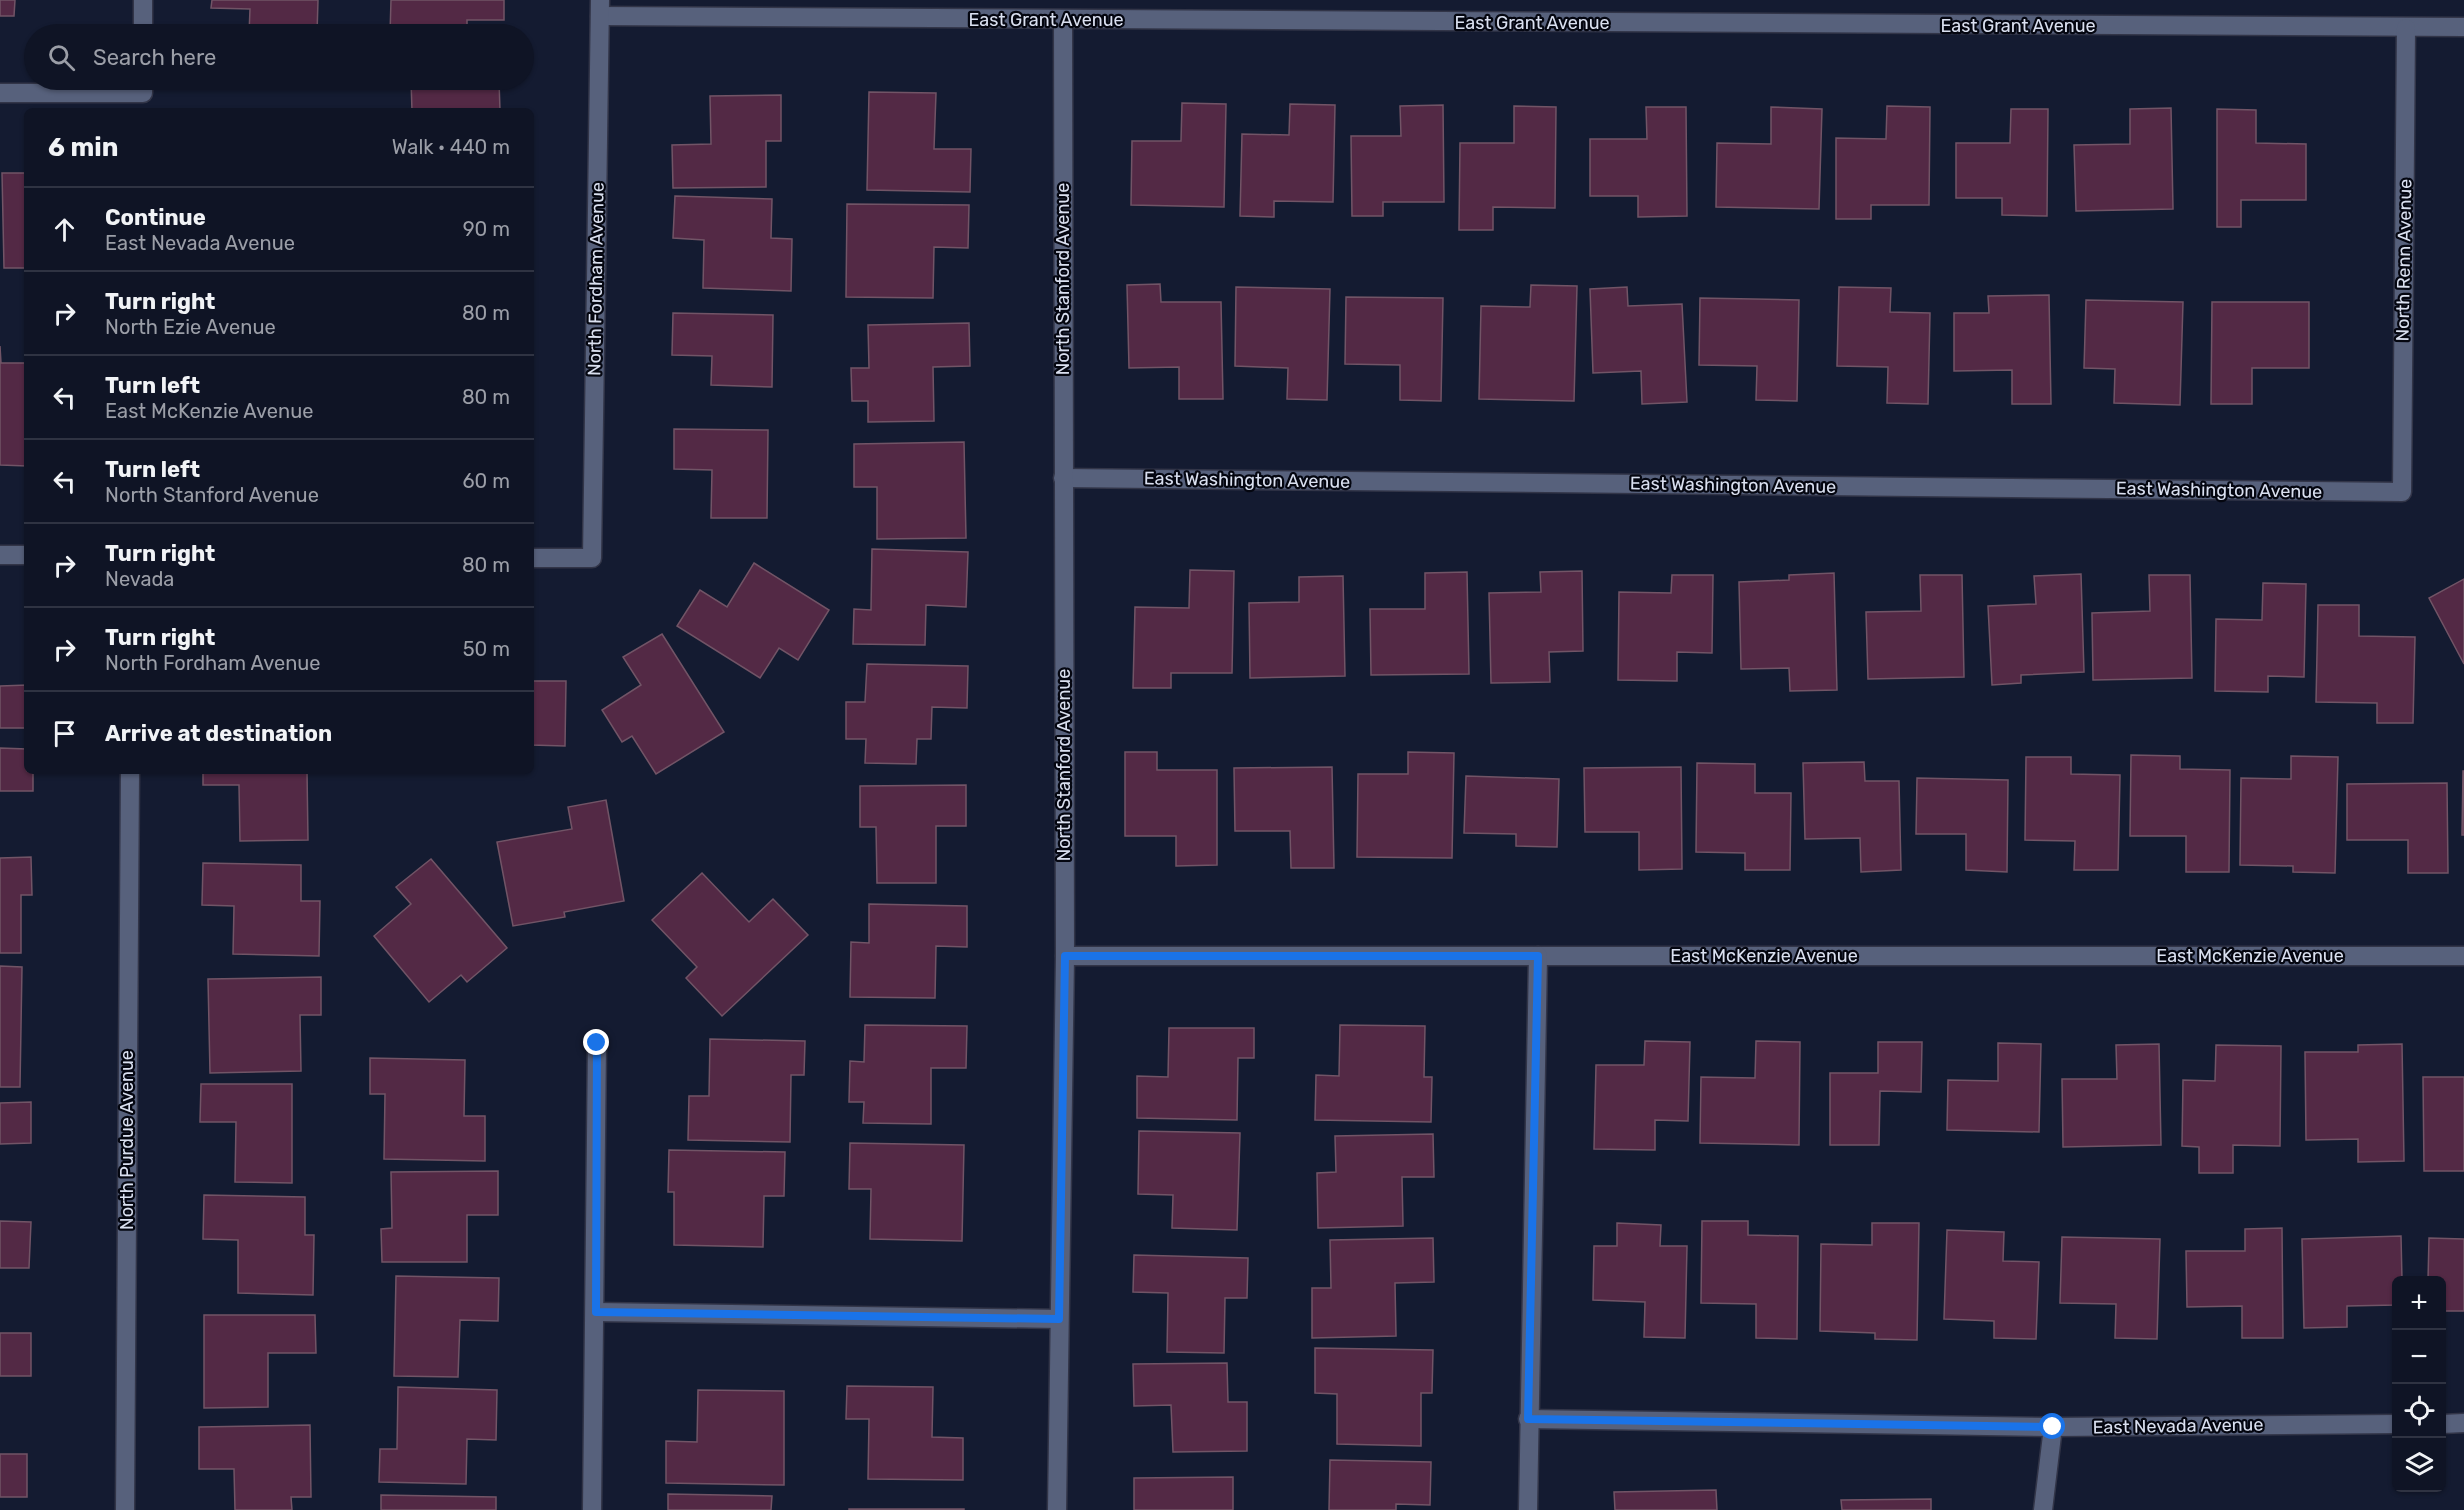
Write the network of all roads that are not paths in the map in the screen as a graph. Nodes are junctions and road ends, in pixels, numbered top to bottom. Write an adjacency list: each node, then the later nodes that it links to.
1 (143, 0): 4 (street)
2 (600, 8): 3 (street, East Grant Avenue); 13 (street, North Fordham Avenue)
3 (1064, 20): 6 (street, East Grant Avenue); 9 (street, North Stanford Avenue)
4 (143, 24)
5 (2464, 27): 6 (street, East Grant Avenue)
6 (2406, 28): 10 (street, North Renn Avenue)
7 (61, 90): 8 (street)
8 (0, 93)
9 (1064, 478): 10 (street, East Washington Avenue); 15 (street, North Stanford Avenue)
10 (2402, 492)
11 (0, 555): 12 (street)
12 (24, 555)
13 (534, 558)
14 (130, 774): 26 (street, North Purdue Avenue)
15 (1065, 956): 16 (street, East McKenzie Avenue); 20 (street, North Stanford Avenue)
16 (1538, 956): 17 (street, East McKenzie Avenue); 21 (street)
17 (2464, 956)
18 (597, 1043): 19 (street)
19 (596, 1312): 20 (street); 27 (street)
20 (1059, 1319): 28 (street, North Stanford Avenue)
21 (1528, 1419): 25 (street, East Nevada Avenue); 29 (street)
22 (2392, 1424): 25 (street, East Nevada Avenue)
23 (2446, 1424): 24 (street)
24 (2464, 1424)
25 (2053, 1427): 30 (street)
26 (125, 1510)
27 (592, 1510)
28 (1057, 1510)
29 (1528, 1510)
30 (2043, 1510)

